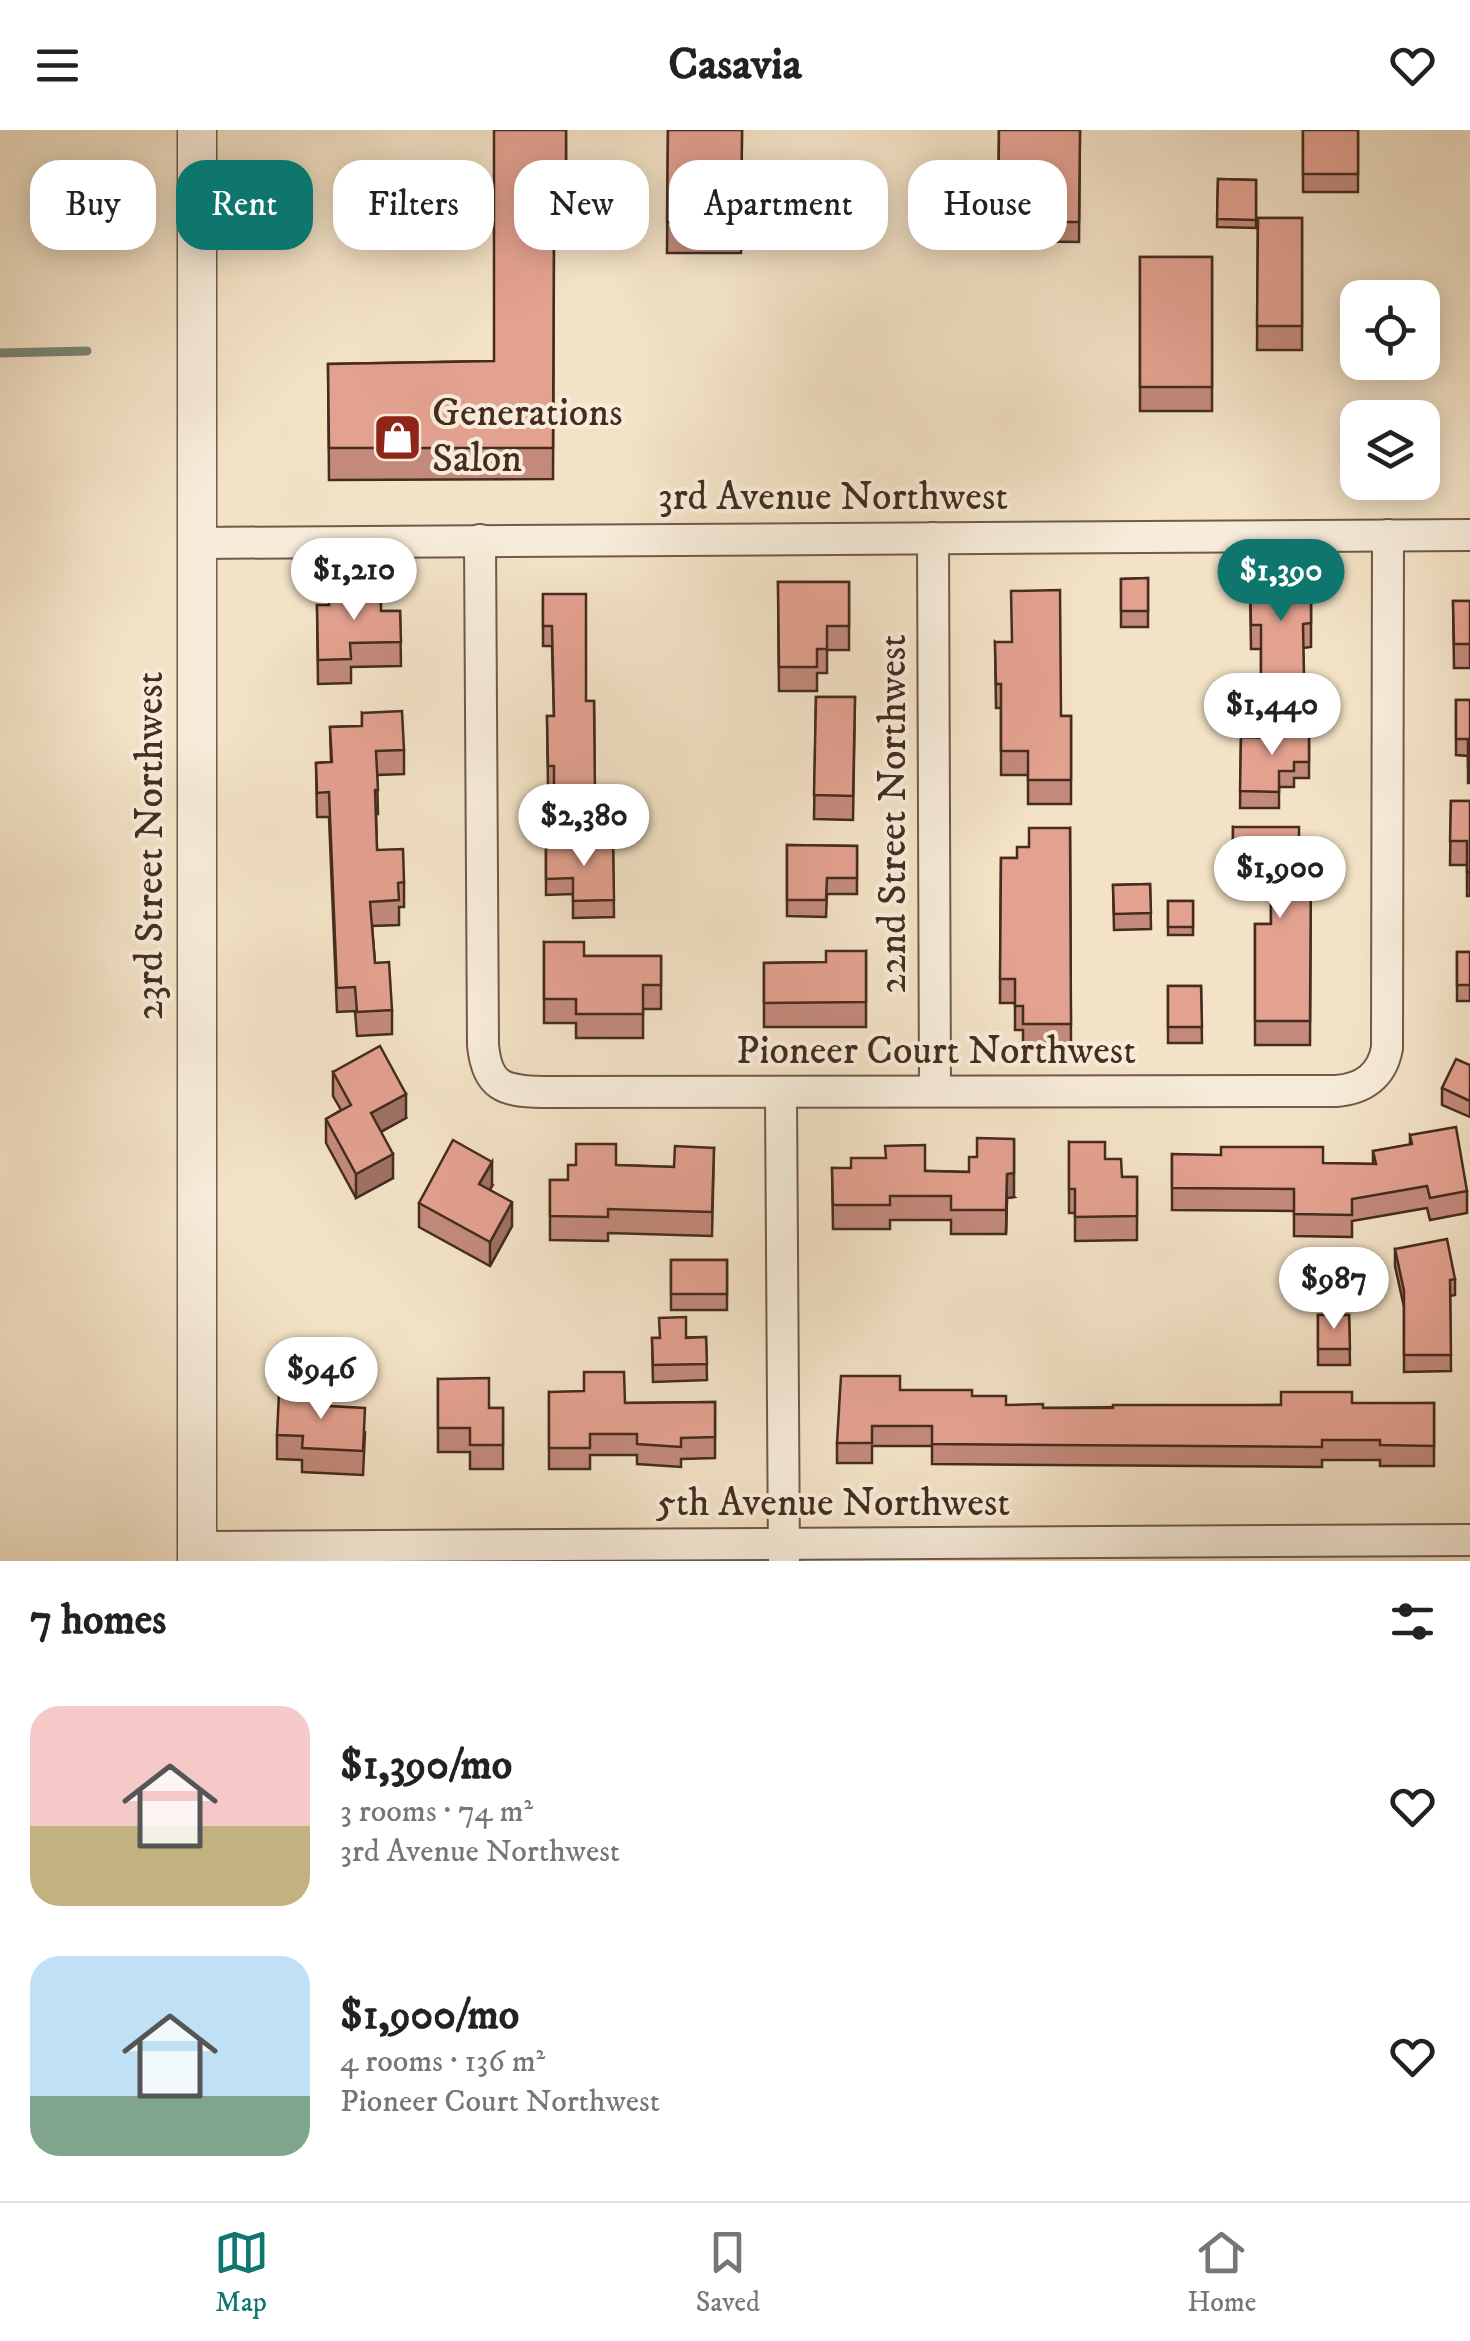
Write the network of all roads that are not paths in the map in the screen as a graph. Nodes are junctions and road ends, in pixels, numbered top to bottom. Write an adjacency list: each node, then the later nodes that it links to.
1 (197, 130): 6 (street, 23rd Street Northwest)
2 (1388, 535): 3 (street, 3rd Avenue Northwest); 4 (street, 3rd Avenue Northwest); 7 (street, Pioneer Court Northwest)
3 (1470, 535)
4 (933, 538): 5 (street, 3rd Avenue Northwest); 7 (street, 22nd Street Northwest)
5 (480, 540): 6 (street, 3rd Avenue Northwest); 8 (street, Pioneer Court Northwest)
6 (196, 543): 11 (street, 23rd Street Northwest)
7 (935, 1090): 8 (street, Pioneer Court Northwest)
8 (782, 1094): 10 (street)
9 (1470, 1540): 10 (street, 5th Avenue Northwest)
10 (784, 1552): 11 (street, 5th Avenue Northwest)
11 (196, 1554)

